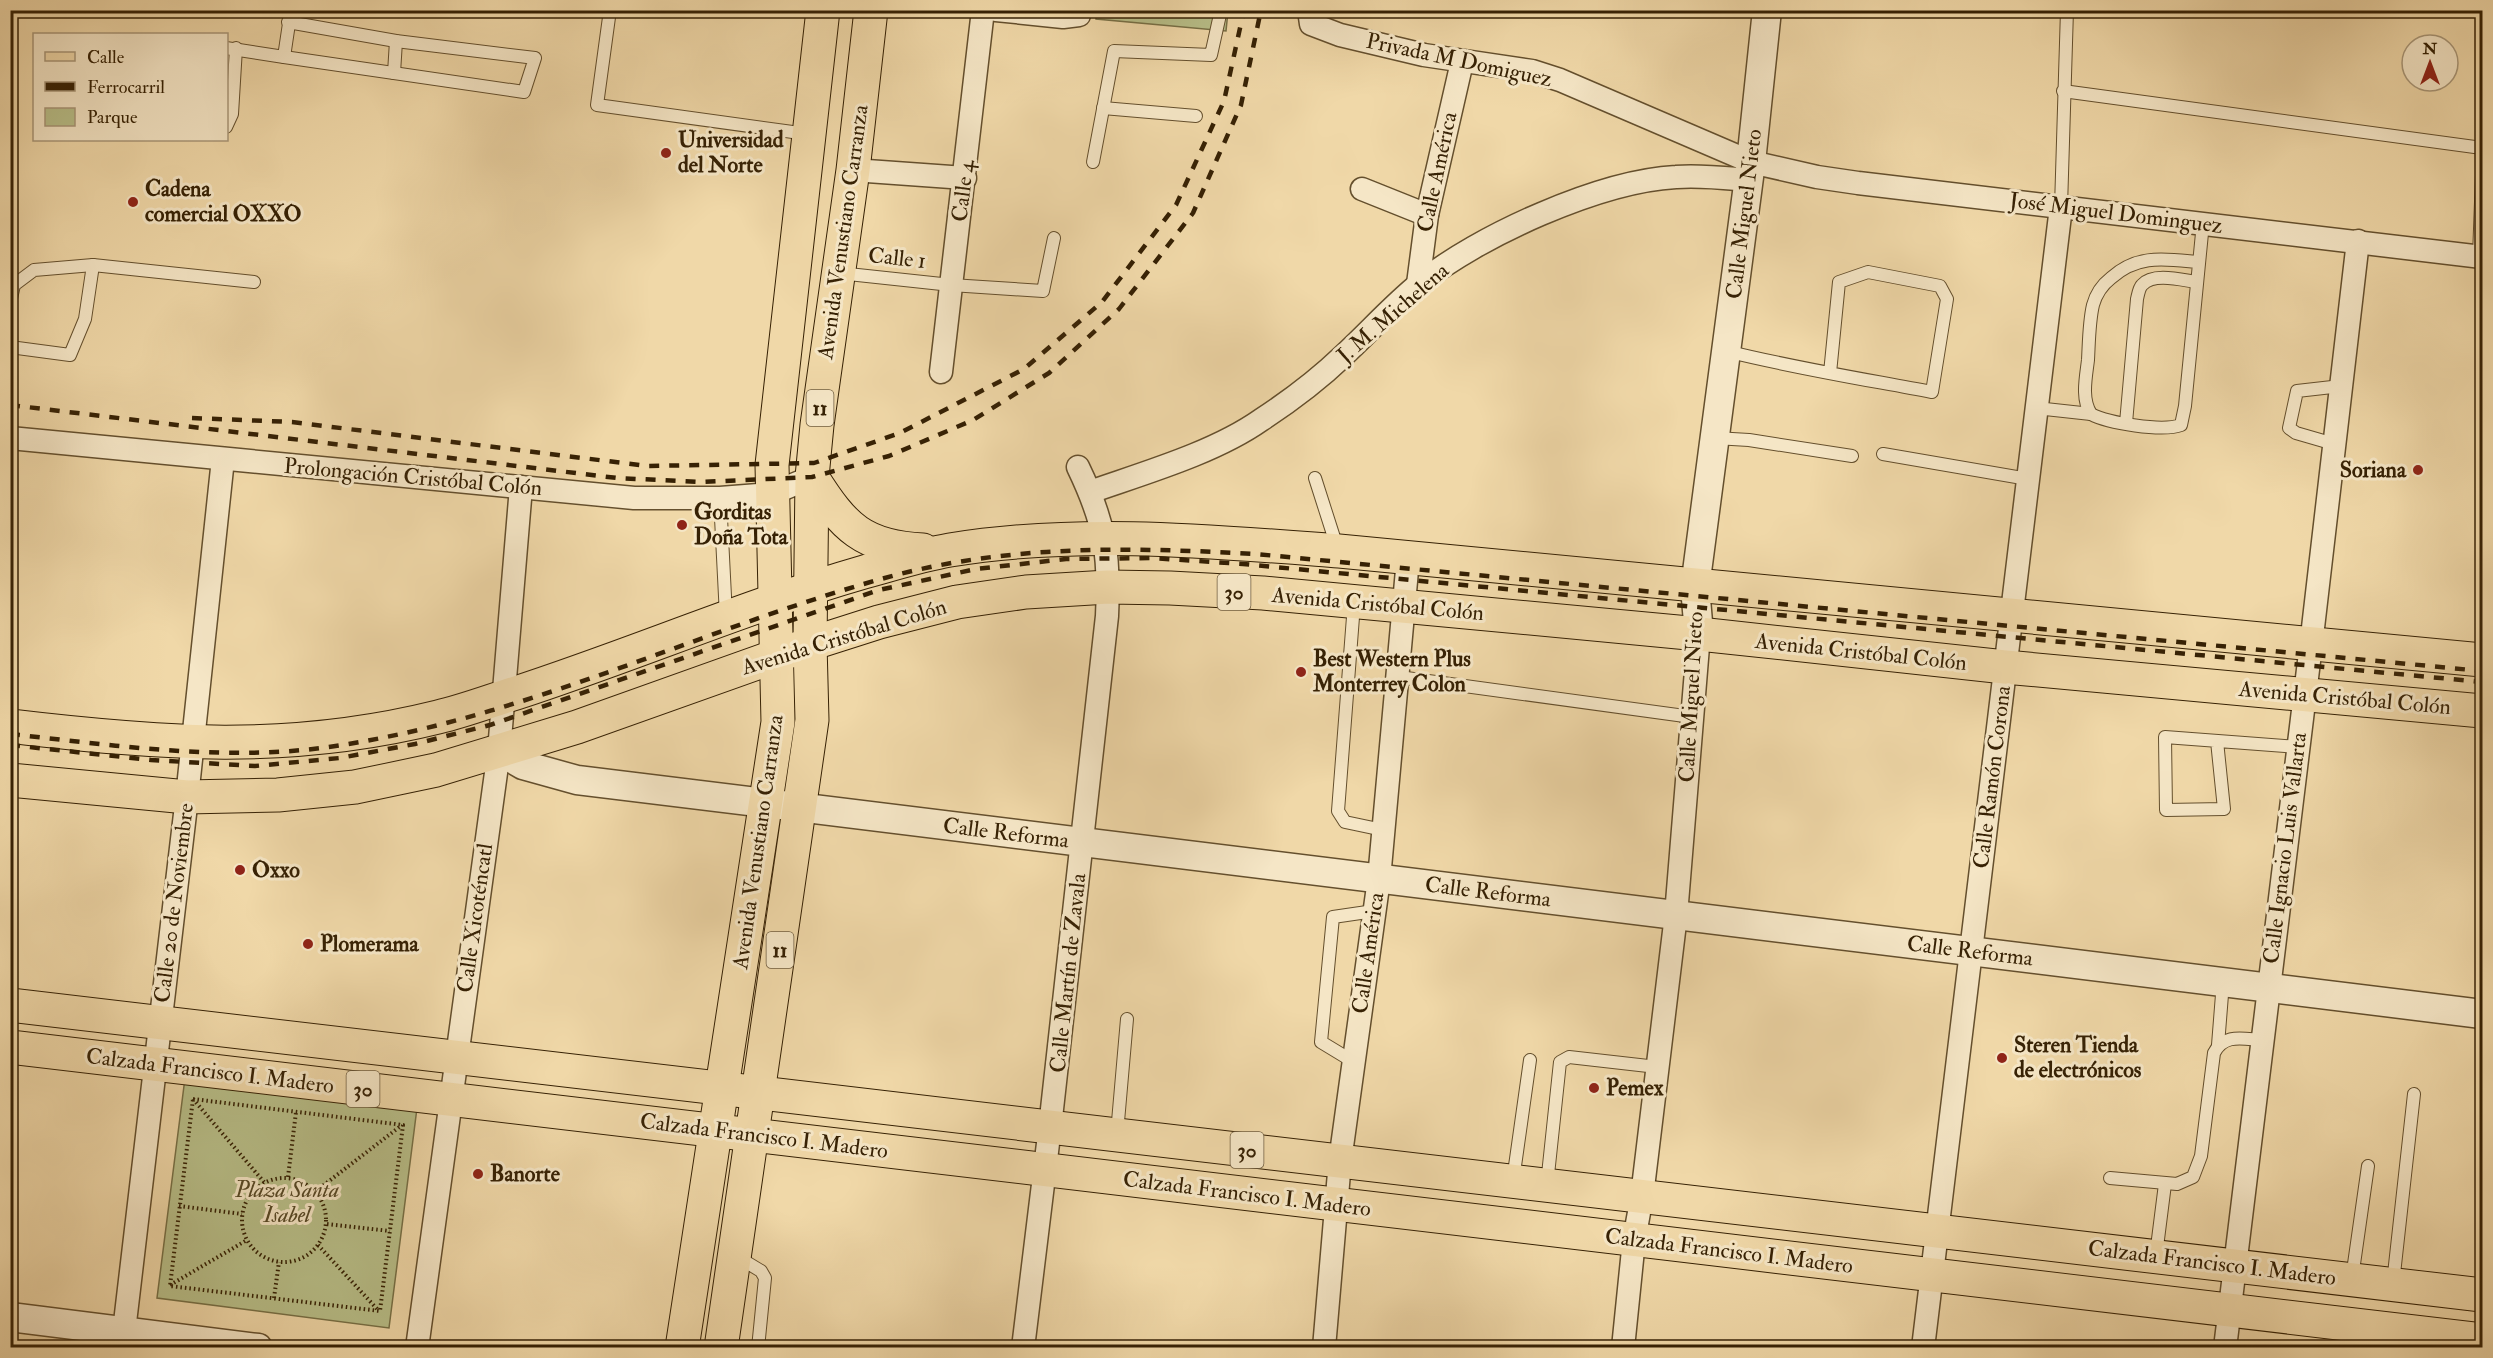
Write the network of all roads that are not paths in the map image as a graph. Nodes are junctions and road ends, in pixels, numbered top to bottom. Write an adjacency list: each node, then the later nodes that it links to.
1 (610, 10): 21 (lane)
2 (823, 10): 21 (main road, Avenida Venustiano Carranza / 11)
3 (871, 10): 24 (main road, Avenida Venustiano Carranza / 11)
4 (983, 10): 27 (street, Calle 4)
5 (996, 10): 10 (street)
6 (1221, 10): 18 (lane)
7 (1309, 10): 15 (street, Privada M Domiguez)
8 (1767, 10): 25 (street, Calle Miguel Nieto)
9 (2067, 10): 17 (lane)
10 (1080, 13)
11 (290, 16): 12 (lane); 14 (lane)
12 (396, 41): 16 (lane); 16 (lane)
13 (231, 48): 14 (lane); 20 (lane)
14 (284, 57): 16 (lane)
15 (1462, 62): 25 (street, Privada M Domiguez); 30 (street, Calle América)
16 (394, 73)
17 (2063, 91): 22 (lane); 29 (lane)
18 (1103, 108): 19 (lane); 23 (lane)
19 (1196, 116)
20 (228, 123)
21 (808, 134): 63 (main road, Avenida Venustiano Carranza / 11)
22 (2482, 148)
23 (1093, 162)
24 (853, 170): 27 (street); 37 (main road, Avenida Venustiano Carranza / 11)
25 (1750, 171): 29 (street, José Miguel Dominguez); 40 (street, J. M. Michelena); 44 (street, Calle Miguel Nieto)
26 (2482, 175): 34 (lane)
27 (965, 178): 41 (street, Calle 4)
28 (1362, 189): 30 (street)
29 (2061, 207): 31 (street, José Miguel Dominguez); 48 (street, Calle Ramón Corona)
30 (1427, 215): 40 (street, Calle América)
31 (2203, 223): 33 (street, José Miguel Dominguez); 35 (lane)
32 (1054, 238): 41 (lane, Calle 1)
33 (2358, 241): 34 (street, José Miguel Dominguez); 47 (street, Calle Ignacio Luis Vallarta)
34 (2481, 257)
35 (2198, 262): 39 (lane); 49 (lane)
36 (93, 265): 38 (lane); 42 (lane); 43 (lane)
37 (838, 273): 41 (lane, Calle 1); 58 (main road, Avenida Venustiano Carranza / 11)
38 (254, 282)
39 (2196, 282): 50 (lane); 50 (lane)
40 (1419, 284): 62 (street, J. M. Michelena)
41 (951, 285): 45 (street, Calle 4)
42 (10, 303)
43 (10, 347)
44 (1726, 351): 46 (lane); 52 (street, Calle Miguel Nieto)
45 (940, 372)
46 (1830, 373): 46 (lane)
47 (2341, 386): 53 (street, Calle Ignacio Luis Vallarta); 53 (lane)
48 (2037, 408): 49 (lane); 60 (street, Calle Ramón Corona)
49 (2091, 414): 50 (lane)
50 (2126, 423)
51 (10, 438): 56 (street, Prolongación Cristóbal Colón)
52 (1715, 438): 55 (lane); 71 (street, Calle Miguel Nieto)
53 (2334, 444): 79 (street, Calle Ignacio Luis Vallarta)
54 (1883, 454): 60 (lane)
55 (1852, 456)
56 (223, 459): 61 (street, Prolongación Cristóbal Colón); 90 (street, Calle 20 de Noviembre)
57 (1077, 468): 62 (street, Calle Martín de Zavala)
58 (812, 477): 63 (street, Prolongación Cristóbal Colón); 66 (main road); 69 (main road, Avenida Venustiano Carranza / 11)
59 (1315, 478): 67 (lane)
60 (2028, 478): 75 (street, Calle Ramón Corona)
61 (521, 487): 64 (street, Prolongación Cristóbal Colón); 85 (street, Calle Xicoténcatl)
62 (1090, 492): 65 (street, Calle Martín de Zavala)
63 (771, 494): 64 (street, Prolongación Cristóbal Colón); 72 (main road, Avenida Venustiano Carranza / 11)
64 (720, 498): 76 (lane)
65 (1105, 538): 66 (main road, Avenida Cristóbal Colón / 30); 67 (main road, Avenida Cristóbal Colón / 30); 70 (street, Calle Martín de Zavala)
66 (949, 550): 69 (main road, Avenida Cristóbal Colón / 30)
67 (1339, 551): 68 (main road, Avenida Cristóbal Colón / 30)
68 (1408, 559): 71 (main road, Avenida Cristóbal Colón / 30); 74 (street, Calle América)
69 (810, 587): 72 (main road, Avenida Cristóbal Colón / 30); 78 (main road, Avenida Venustiano Carranza / 11)
70 (1108, 587): 73 (main road, Avenida Cristóbal Colón / 30); 78 (main road, Avenida Cristóbal Colón / 30); 98 (street, Calle Martín de Zavala)
71 (1695, 587): 75 (main road, Avenida Cristóbal Colón / 30); 77 (street, Calle Miguel Nieto)
72 (775, 599): 76 (main road, Avenida Cristóbal Colón / 30); 80 (main road, Avenida Venustiano Carranza / 11)
73 (1354, 602): 74 (main road, Avenida Cristóbal Colón / 30); 97 (lane)
74 (1403, 606): 77 (main road, Avenida Cristóbal Colón / 30); 83 (street, Calle América)
75 (2011, 616): 79 (main road, Avenida Cristóbal Colón / 30); 82 (street, Calle Ramón Corona)
76 (727, 617): 85 (main road, Avenida Cristóbal Colón / 30)
77 (1699, 634): 82 (main road, Avenida Cristóbal Colón / 30); 87 (street, Calle Miguel Nieto)
78 (810, 644): 80 (main road, Avenida Cristóbal Colón / 30); 96 (main road, Avenida Venustiano Carranza / 11)
79 (2311, 645): 81 (main road, Avenida Cristóbal Colón / 30); 84 (street, Calle Ignacio Luis Vallarta)
80 (776, 657): 92 (main road, Avenida Cristóbal Colón / 30); 95 (main road, Avenida Venustiano Carranza / 11)
81 (2482, 660)
82 (2005, 667): 84 (main road, Avenida Cristóbal Colón / 30); 102 (street, Calle Ramón Corona)
83 (1398, 677): 87 (lane); 97 (street, Calle América)
84 (2304, 695): 86 (main road, Avenida Cristóbal Colón / 30); 91 (street, Calle Ignacio Luis Vallarta)
85 (504, 697): 90 (main road, Avenida Cristóbal Colón / 30); 92 (street, Calle Xicoténcatl)
86 (2482, 711)
87 (1692, 717): 101 (street, Calle Miguel Nieto)
88 (10, 726): 90 (main road, Avenida Cristóbal Colón / 30)
89 (2217, 741): 89 (lane); 91 (lane)
90 (192, 743): 94 (street, Calle 20 de Noviembre)
91 (2298, 747): 104 (street, Calle Ignacio Luis Vallarta)
92 (499, 751): 94 (main road, Avenida Cristóbal Colón / 30); 95 (street, Calle Reforma); 112 (street, Calle Xicoténcatl)
93 (10, 780): 94 (main road, Avenida Cristóbal Colón / 30)
94 (188, 797): 108 (street, Calle 20 de Noviembre)
95 (766, 804): 96 (street, Calle Reforma); 117 (main road, Avenida Venustiano Carranza / 11)
96 (800, 808): 98 (street, Calle Reforma); 118 (main road, Avenida Venustiano Carranza / 11)
97 (1383, 830): 99 (street, Calle América)
98 (1082, 842): 99 (street, Calle Reforma); 121 (street, Calle Martín de Zavala)
99 (1378, 879): 100 (street, Calle América); 101 (street, Calle Reforma)
100 (1374, 911): 114 (street, Calle América); 114 (lane)
101 (1676, 915): 102 (street, Calle Reforma); 116 (street, Calle Miguel Nieto)
102 (1971, 951): 103 (street, Calle Reforma); 134 (street, Calle Ramón Corona)
103 (2223, 982): 104 (street, Calle Reforma); 110 (lane)
104 (2268, 987): 106 (street, Calle Reforma); 109 (street, Calle Ignacio Luis Vallarta)
105 (10, 1005): 108 (main road, Calzada Francisco I. Madero / 30)
106 (2482, 1014)
107 (1127, 1019): 123 (lane)
108 (160, 1022): 112 (main road, Calzada Francisco I. Madero / 30); 115 (street, Calle 20 de Noviembre)
109 (2262, 1040): 110 (lane); 138 (street, Calle Ignacio Luis Vallarta)
110 (2218, 1045): 130 (lane)
111 (10, 1047): 115 (main road, Calzada Francisco I. Madero / 30)
112 (456, 1057): 117 (main road, Calzada Francisco I. Madero / 30); 120 (street, Calle Xicoténcatl)
113 (1530, 1060): 129 (lane)
114 (1354, 1062): 125 (street, Calle América)
115 (154, 1064): 120 (main road, Calzada Francisco I. Madero / 30); 145 (street, Calle 20 de Noviembre)
116 (1658, 1066): 131 (lane); 132 (street, Calle Miguel Nieto)
117 (721, 1088): 118 (main road, Calzada Francisco I. Madero / 30); 122 (main road, Avenida Venustiano Carranza / 11)
118 (759, 1092): 121 (main road, Calzada Francisco I. Madero / 30); 124 (main road, Avenida Venustiano Carranza / 11)
119 (2414, 1094): 141 (lane)
120 (451, 1099): 122 (main road, Calzada Francisco I. Madero / 30); 149 (street, Calle Xicoténcatl)
121 (1050, 1127): 123 (main road, Calzada Francisco I. Madero / 30); 127 (street, Calle Martín de Zavala)
122 (715, 1130): 124 (main road, Calzada Francisco I. Madero / 30); 150 (main road, Avenida Venustiano Carranza / 11)
123 (1116, 1134): 125 (main road, Calzada Francisco I. Madero / 30)
124 (753, 1135): 127 (main road, Calzada Francisco I. Madero / 30); 136 (main road, Avenida Venustiano Carranza / 11)
125 (1340, 1161): 129 (main road, Calzada Francisco I. Madero / 30); 133 (street, Calle América)
126 (2368, 1166): 140 (lane)
127 (1044, 1170): 133 (main road, Calzada Francisco I. Madero / 30); 152 (street, Calle Martín de Zavala)
128 (2110, 1178): 130 (lane)
129 (1513, 1181): 131 (main road, Calzada Francisco I. Madero / 30)
130 (2165, 1184): 137 (lane)
131 (1547, 1185): 132 (main road, Calzada Francisco I. Madero / 30)
132 (1642, 1196): 134 (main road, Calzada Francisco I. Madero / 30); 135 (street, Calle Miguel Nieto)
133 (1336, 1204): 135 (main road, Calzada Francisco I. Madero / 30); 153 (street, Calle América)
134 (1937, 1231): 137 (main road, Calzada Francisco I. Madero / 30); 139 (street, Calle Ramón Corona)
135 (1634, 1240): 139 (main road, Calzada Francisco I. Madero / 30); 154 (street, Calle Miguel Nieto)
136 (735, 1256): 147 (main road, Avenida Venustiano Carranza / 11); 151 (lane)
137 (2155, 1257): 138 (main road, Calzada Francisco I. Madero / 30)
138 (2235, 1266): 140 (main road, Calzada Francisco I. Madero / 30); 143 (street, Calle Ignacio Luis Vallarta)
139 (1932, 1275): 143 (main road, Calzada Francisco I. Madero / 30); 155 (street, Calle Ramón Corona)
140 (2352, 1280): 141 (main road, Calzada Francisco I. Madero / 30)
141 (2392, 1284): 142 (main road, Calzada Francisco I. Madero / 30)
142 (2482, 1295)
143 (2229, 1311): 146 (main road, Calzada Francisco I. Madero / 30); 156 (street, Calle Ignacio Luis Vallarta)
144 (10, 1317): 145 (street)
145 (123, 1340): 148 (street)
146 (2482, 1341)
147 (730, 1346)
148 (258, 1347)
149 (417, 1347)
150 (682, 1347)
151 (758, 1347)
152 (1023, 1347)
153 (1324, 1347)
154 (1623, 1347)
155 (1923, 1347)
156 (2225, 1347)

